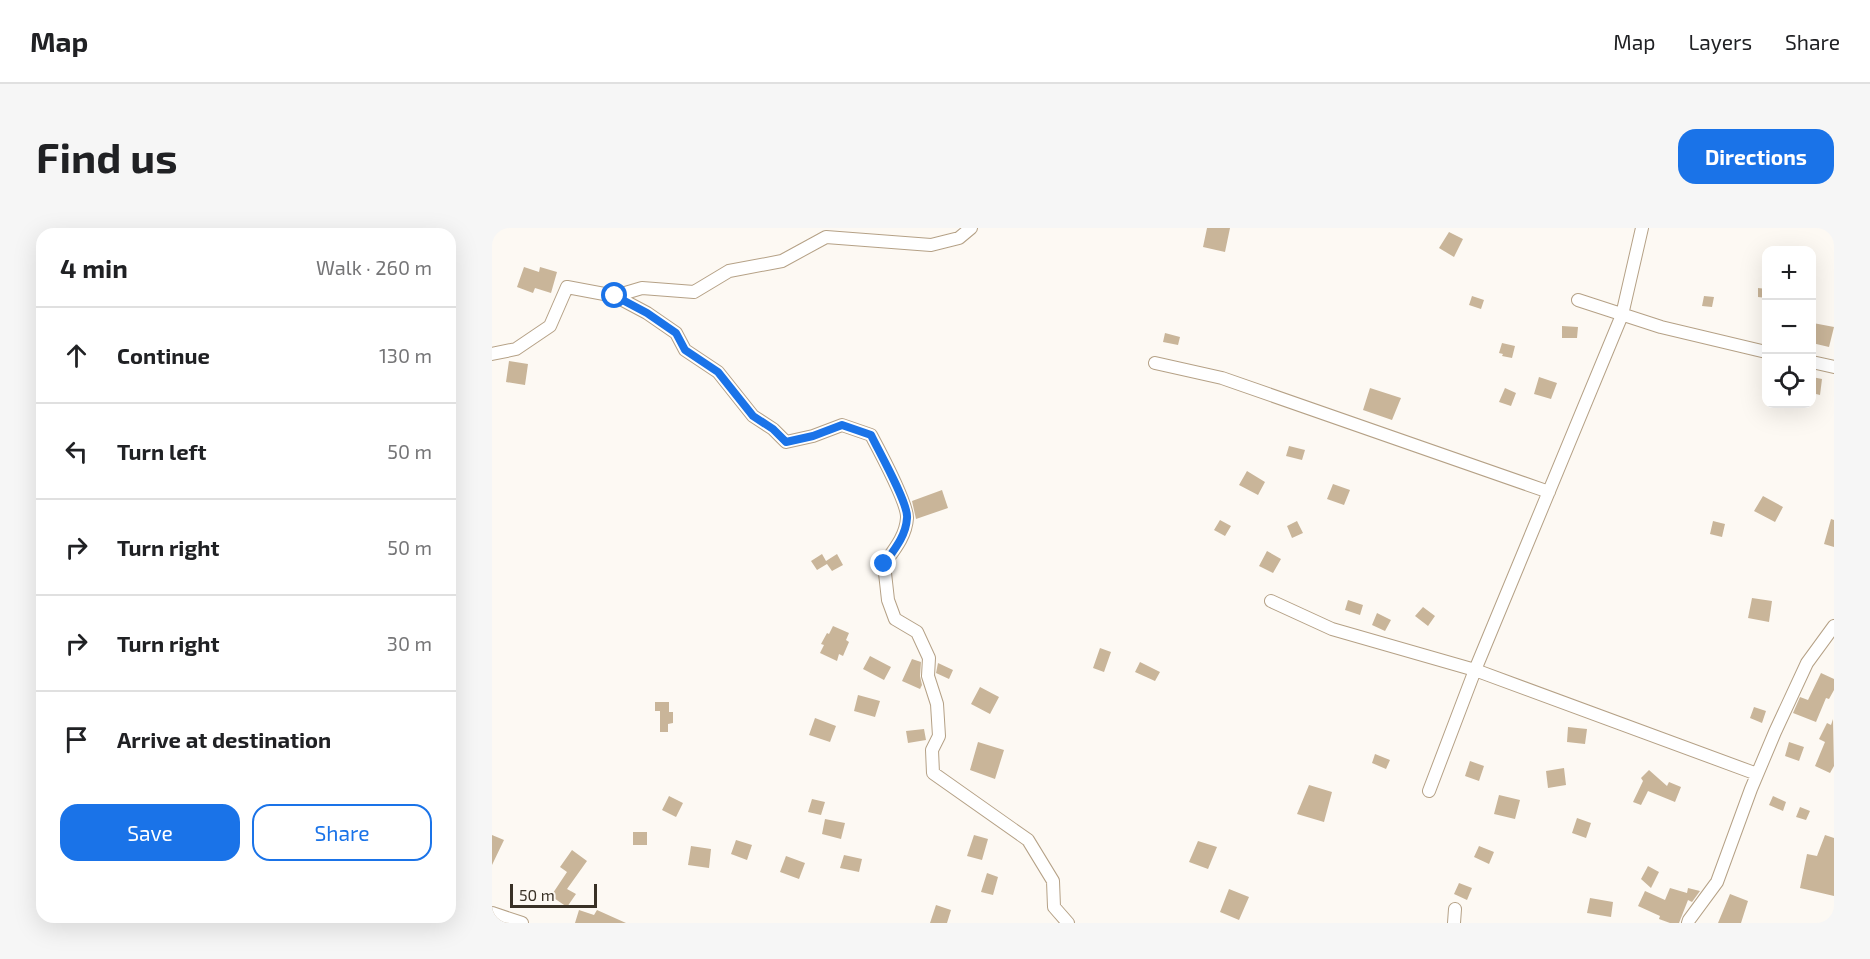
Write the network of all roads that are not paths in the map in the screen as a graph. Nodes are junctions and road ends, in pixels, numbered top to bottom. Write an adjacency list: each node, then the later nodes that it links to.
1 (971, 228): 3 (street)
2 (1642, 228): 5 (street)
3 (615, 296): 7 (street); 20 (street)
4 (1578, 300): 5 (street)
5 (1622, 315): 6 (street); 11 (street)
6 (1762, 350)
7 (492, 354)
8 (1155, 363): 11 (street)
9 (1816, 363): 10 (street)
10 (1834, 367)
11 (1549, 492): 14 (street)
12 (1271, 601): 14 (street)
13 (1834, 626): 15 (street)
14 (1475, 670): 15 (street); 16 (street)
15 (1757, 774): 22 (street)
16 (1429, 790)
17 (1455, 909): 21 (street)
18 (492, 913): 19 (street)
19 (522, 923)
20 (1068, 923)
21 (1454, 923)
22 (1688, 923)

